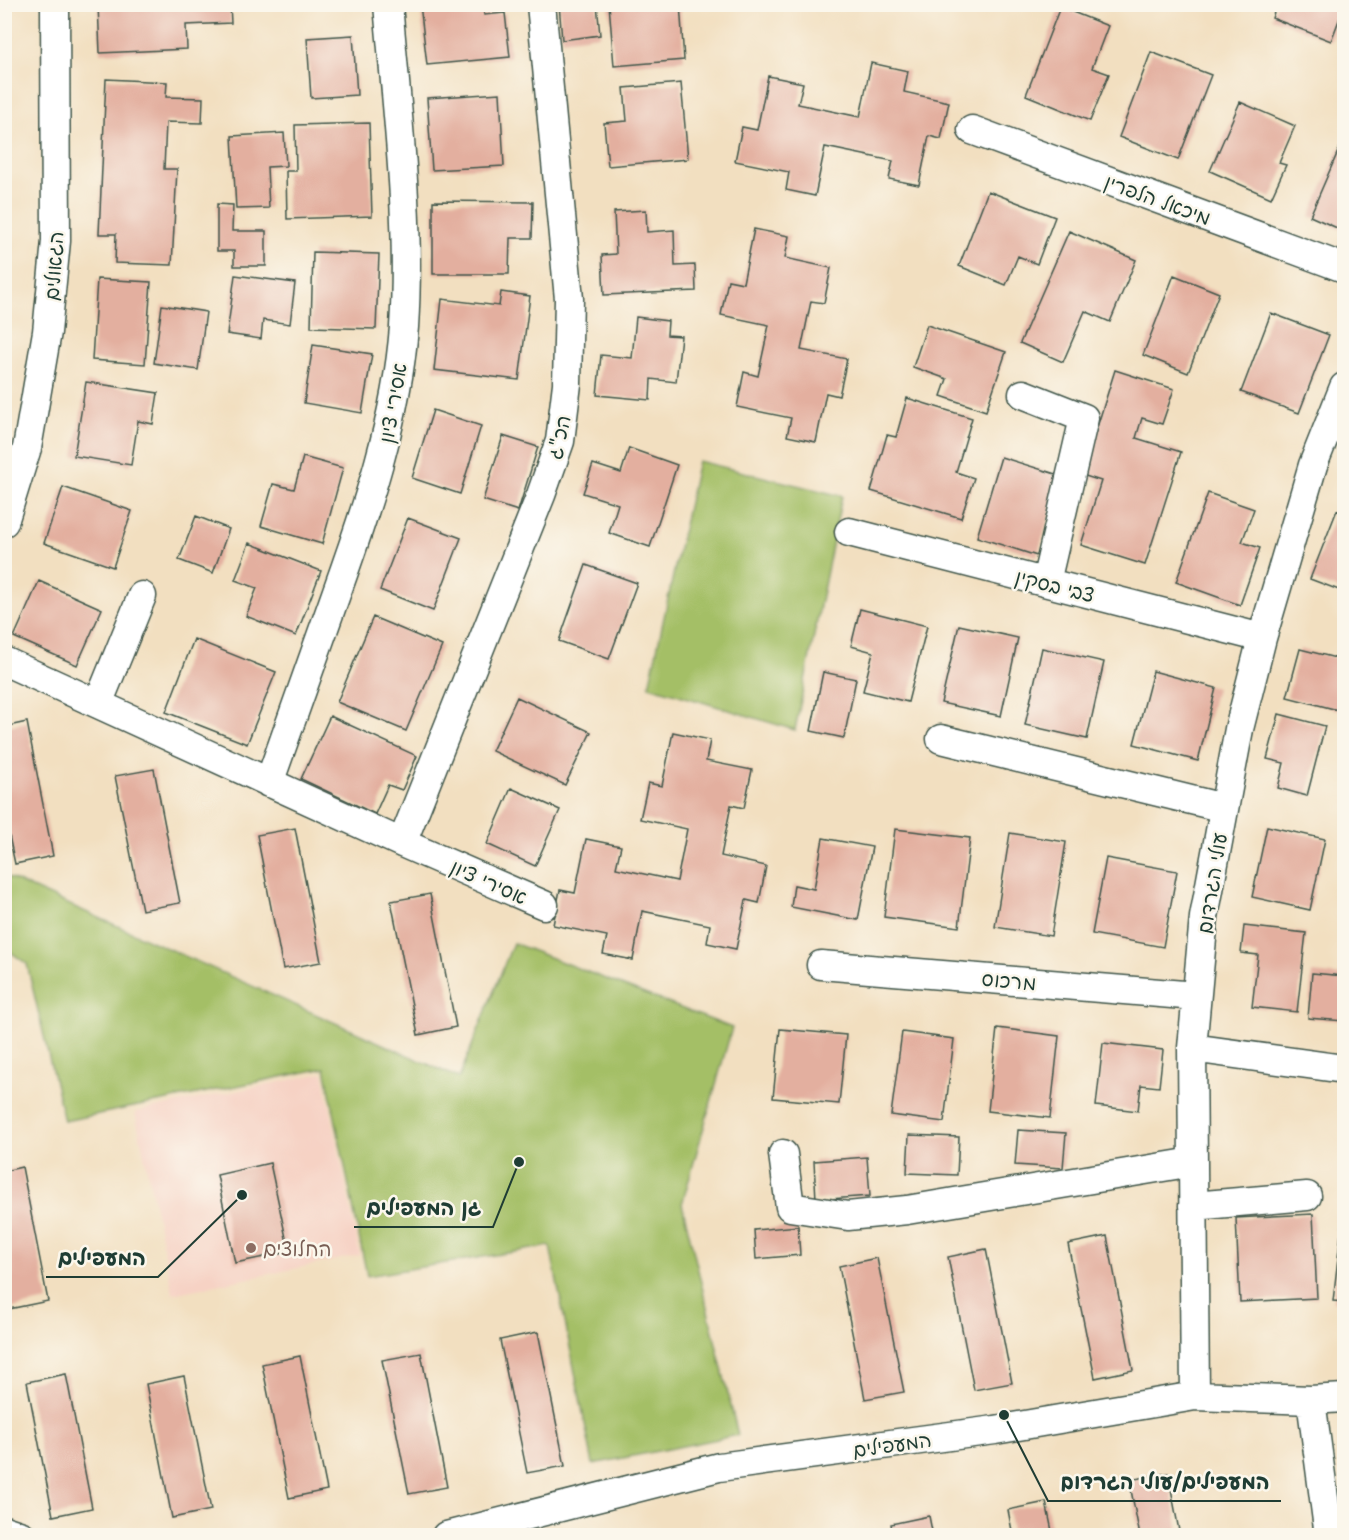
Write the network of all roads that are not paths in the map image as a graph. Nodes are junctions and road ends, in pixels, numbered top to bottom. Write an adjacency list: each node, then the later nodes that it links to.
1 (55, 4): 8 (street, הגאולים)
2 (388, 4): 16 (street, אסירי ציון)
3 (541, 4): 18 (street, הכ"ג)
4 (972, 130): 5 (street, מיכאל הלפרין)
5 (1344, 268)
6 (1344, 387): 12 (street, עולי הגרדום)
7 (1023, 394): 10 (street)
8 (4, 522)
9 (849, 532): 10 (street, צבי בסקין)
10 (1046, 582): 12 (street, צבי בסקין)
11 (142, 596): 14 (street)
12 (1262, 638): 17 (street, עולי הגרדום)
13 (4, 661): 14 (street, אסירי ציון)
14 (98, 704): 16 (street, אסירי ציון)
15 (941, 739): 17 (street)
16 (269, 783): 18 (street, אסירי ציון)
17 (1224, 808): 21 (street, עולי הגרדום)
18 (402, 843): 19 (street, אסירי ציון)
19 (544, 905)
20 (821, 965): 21 (street, מרכוס)
21 (1196, 996): 22 (street, עולי הגרדום)
22 (1192, 1047): 23 (street); 25 (street, עולי הגרדום)
23 (1344, 1069)
24 (783, 1154): 25 (street)
25 (1192, 1162): 27 (street, עולי הגרדום)
26 (1307, 1196): 27 (street)
27 (1193, 1206): 28 (street, עולי הגרדום)
28 (1195, 1396): 30 (street, המעפילים); 33 (street, המעפילים)
29 (1344, 1398): 30 (street, המעפילים)
30 (1311, 1400): 34 (street)
31 (4, 1530): 32 (street)
32 (22, 1536)
33 (446, 1536)
34 (1329, 1536)

